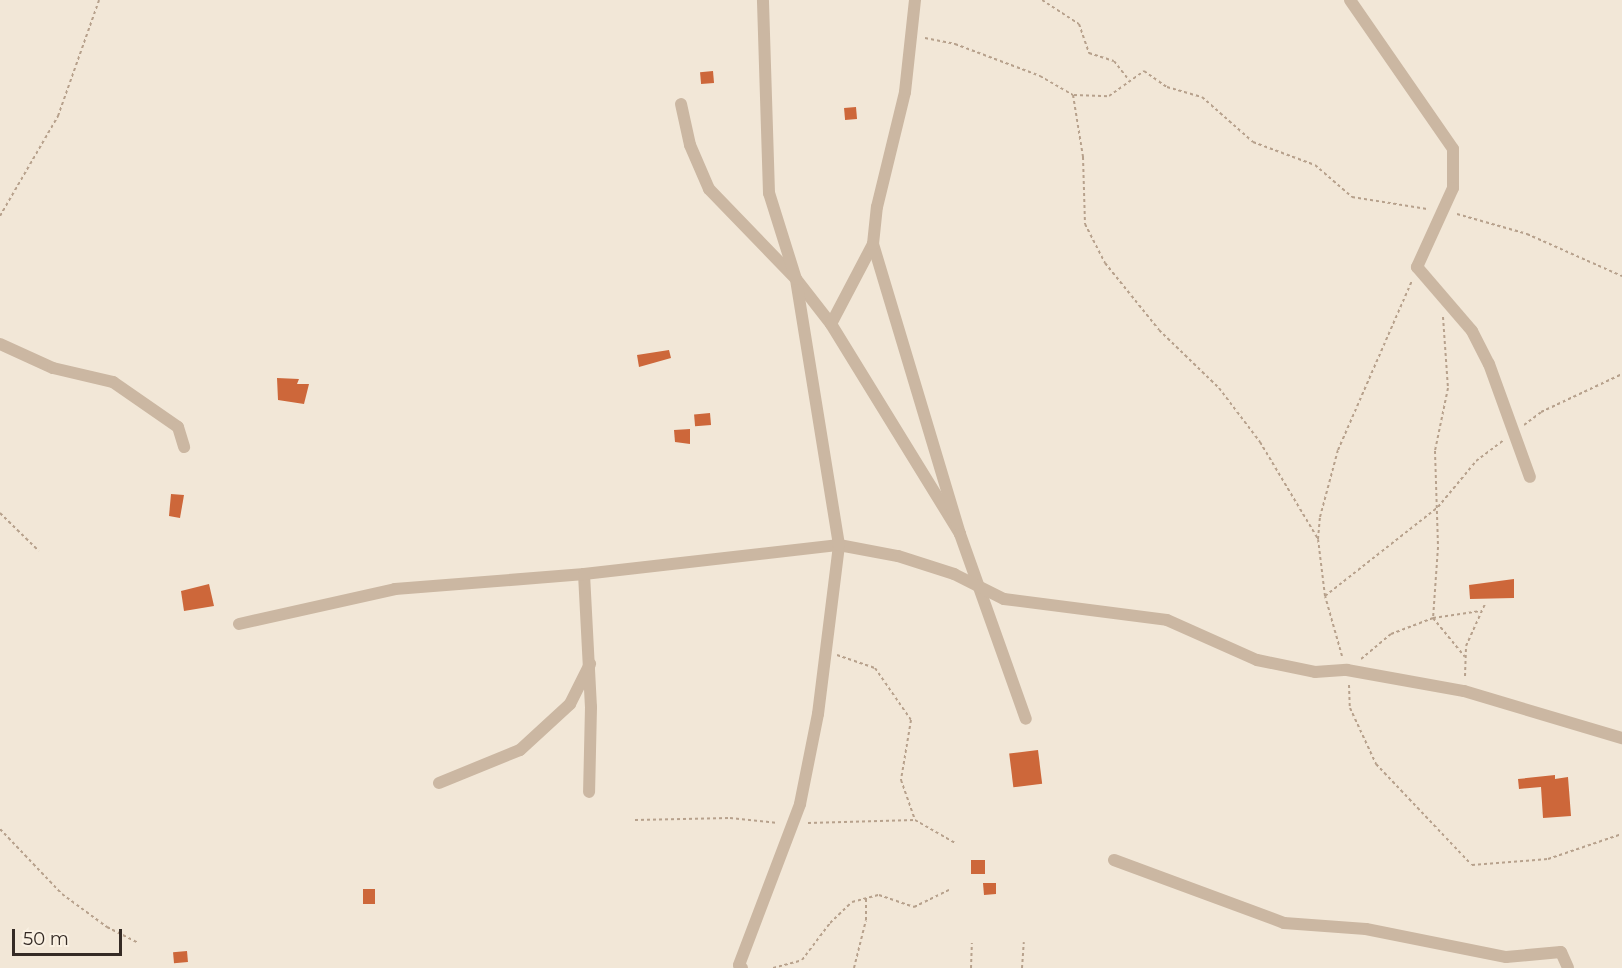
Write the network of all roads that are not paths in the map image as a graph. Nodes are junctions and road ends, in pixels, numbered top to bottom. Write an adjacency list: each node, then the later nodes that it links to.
1 (763, 0): 6 (street)
2 (915, 0): 5 (street)
3 (1350, 0): 10 (street)
4 (681, 104): 6 (street)
5 (873, 244): 7 (street); 11 (street)
6 (796, 279): 7 (street); 12 (street)
7 (831, 324): 11 (street)
8 (0, 344): 9 (street)
9 (184, 447)
10 (1530, 477)
11 (960, 534): 14 (street)
12 (839, 545): 13 (street); 14 (street); 22 (street)
13 (584, 574): 15 (street); 16 (street)
14 (983, 588): 17 (street); 18 (street)
15 (239, 624)
16 (590, 663): 19 (street); 20 (street)
17 (1026, 719)
18 (1622, 738)
19 (439, 783)
20 (589, 792)
21 (1114, 860): 23 (street)
22 (742, 968)
23 (1568, 968)

